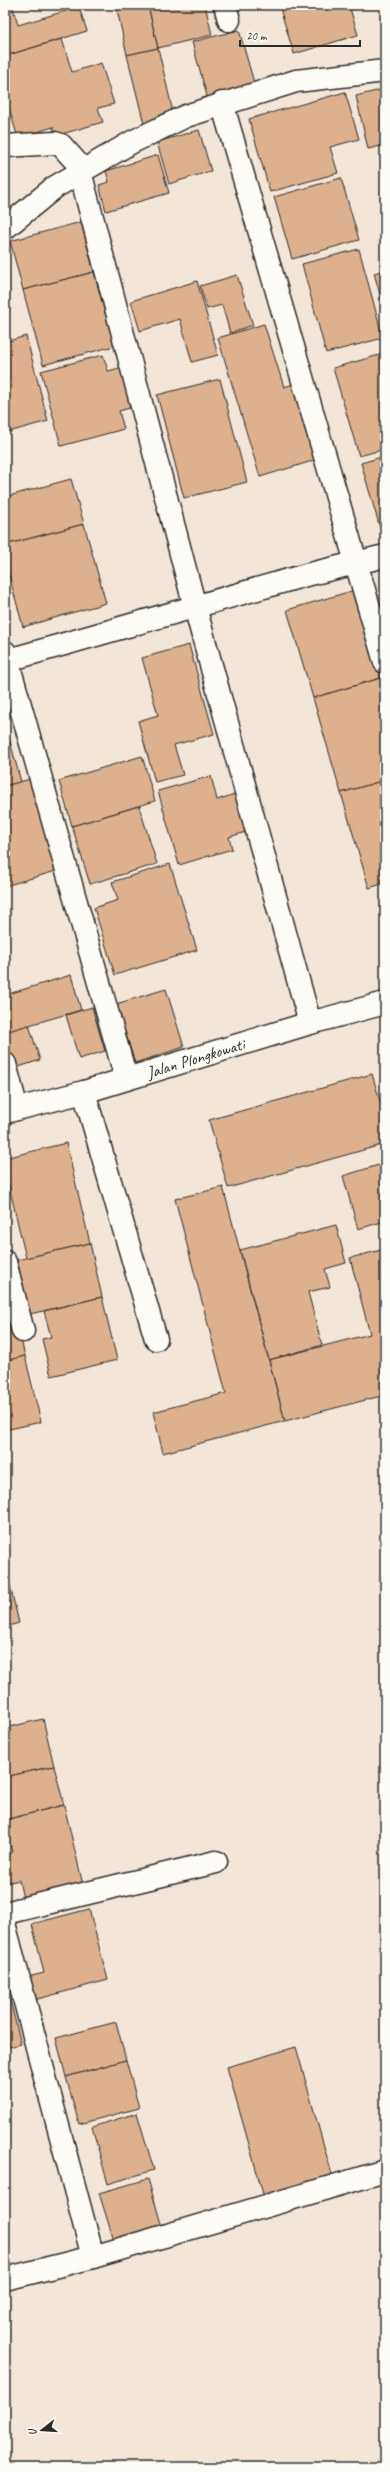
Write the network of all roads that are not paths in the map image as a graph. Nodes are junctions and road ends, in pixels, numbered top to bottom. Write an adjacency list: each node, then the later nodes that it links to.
1 (385, 71): 2 (street)
2 (222, 103): 4 (street); 7 (street)
3 (5, 146): 4 (street)
4 (76, 164): 5 (street); 8 (street)
5 (5, 228)
6 (385, 556): 7 (street)
7 (358, 564): 8 (street); 10 (street)
8 (195, 607): 9 (street); 12 (street)
9 (6, 658): 14 (street)
10 (385, 662)
11 (385, 1003): 12 (street, Jalan Plongkowati)
12 (310, 1023): 14 (street, Jalan Plongkowati)
13 (5, 1064): 16 (street)
14 (126, 1078): 15 (street, Jalan Plongkowati)
15 (84, 1092): 16 (street, Jalan Plongkowati); 19 (street)
16 (11, 1110)
17 (5, 1262): 18 (street)
18 (23, 1330)
19 (156, 1339)
20 (216, 1862): 21 (street)
21 (5, 1913)
22 (5, 1927): 24 (street)
23 (385, 2171): 24 (street)
24 (93, 2257): 25 (street)
25 (5, 2279)

